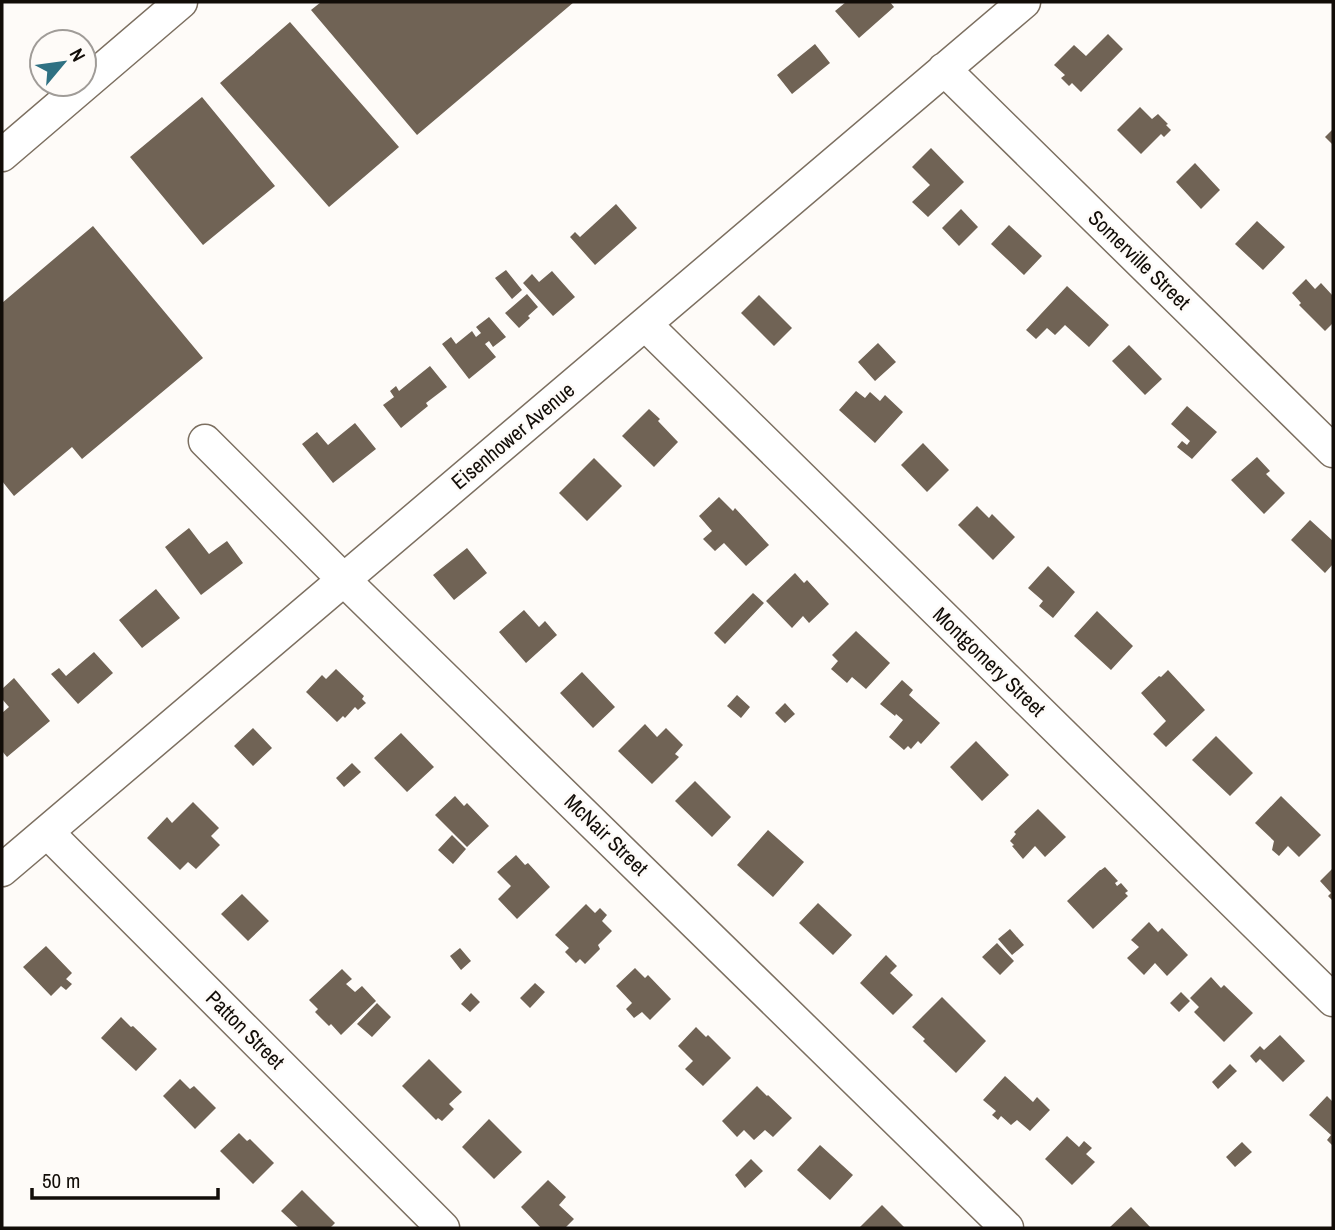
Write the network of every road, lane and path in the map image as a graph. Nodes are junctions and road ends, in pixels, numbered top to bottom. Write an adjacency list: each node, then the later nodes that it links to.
1 (181, 2): 4 (street)
2 (1024, 2): 3 (street, Eisenhower Avenue)
3 (944, 69): 5 (street, Eisenhower Avenue); 7 (street, Somerville Street)
4 (2, 155)
5 (645, 324): 8 (street, Eisenhower Avenue); 11 (street, Montgomery Street)
6 (205, 441): 8 (street, McNair Street)
7 (1333, 451)
8 (344, 580): 9 (street, Eisenhower Avenue); 13 (street, McNair Street)
9 (47, 832): 10 (street, Eisenhower Avenue); 12 (street, Patton Street)
10 (2, 870)
11 (1333, 1000)
12 (443, 1228)
13 (1007, 1228)

